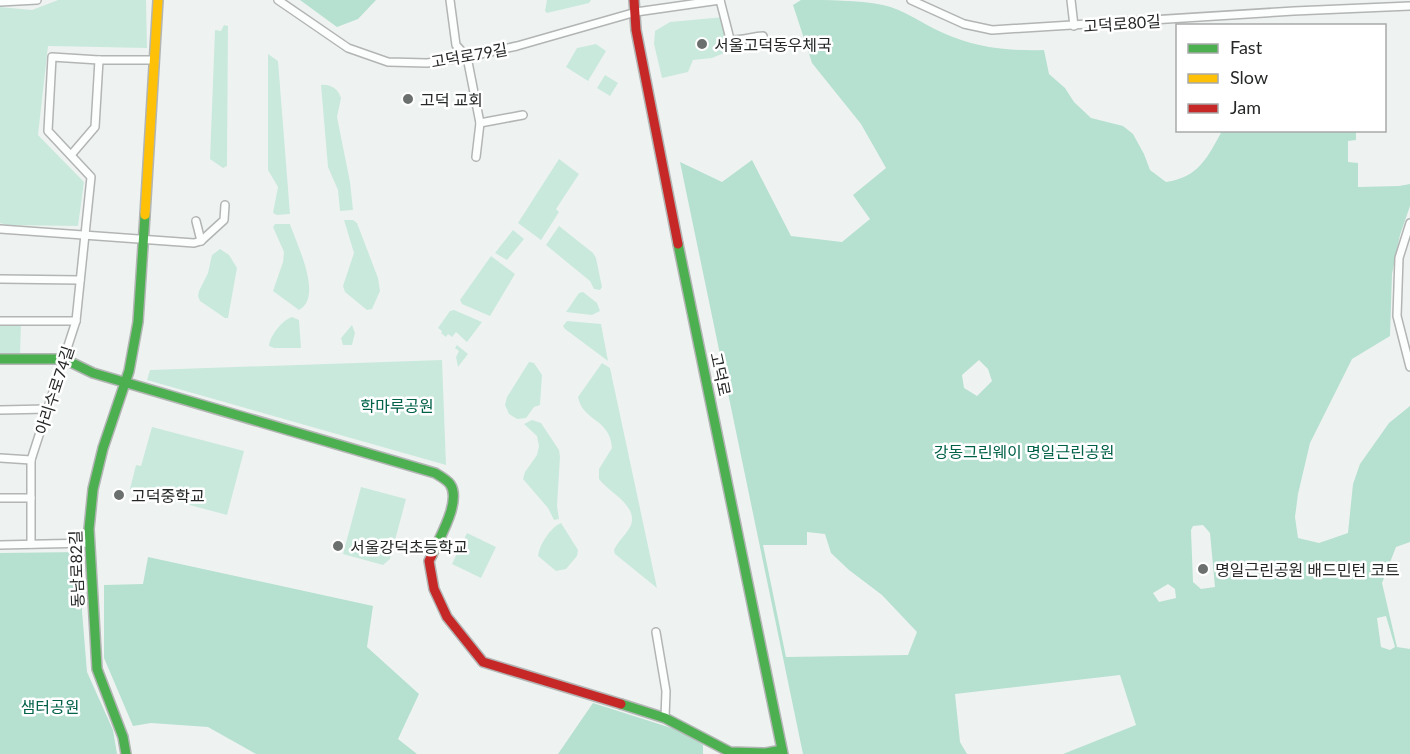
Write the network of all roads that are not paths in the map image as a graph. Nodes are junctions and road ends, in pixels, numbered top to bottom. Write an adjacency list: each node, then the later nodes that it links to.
1 (38, 0): 9 (street)
2 (158, 0): 16 (street, 동남로82길)
3 (279, 0): 14 (street, 고덕로79길)
4 (450, 0): 14 (street)
5 (634, 0): 11 (street, 고덕로)
6 (720, 0): 11 (street); 13 (street)
7 (911, 0): 12 (street, 고덕로80길)
8 (1071, 0): 12 (street)
9 (0, 2)
10 (1410, 6): 12 (street, 고덕로80길)
11 (636, 12): 14 (street, 고덕로79길); 47 (street, 고덕로)
12 (1074, 26)
13 (764, 40)
14 (468, 57): 18 (street)
15 (99, 60): 16 (street); 19 (street); 19 (street, 아리수로74길)
16 (155, 60): 26 (street, 동남로82길)
17 (523, 115): 18 (street)
18 (480, 123): 20 (street)
19 (71, 155): 25 (street, 아리수로74길)
20 (476, 157)
21 (225, 206): 27 (street)
22 (196, 221): 27 (street)
23 (1410, 222): 34 (street)
24 (0, 229): 25 (street)
25 (84, 236): 26 (street); 29 (street, 아리수로74길)
26 (142, 239): 27 (street); 35 (street, 동남로82길)
27 (201, 242)
28 (0, 279): 29 (street)
29 (80, 280): 31 (street, 아리수로74길)
30 (0, 321): 31 (street)
31 (76, 321): 33 (street, 아리수로74길)
32 (0, 359): 33 (street)
33 (64, 359): 35 (street); 36 (street, 아리수로74길)
34 (1410, 367)
35 (125, 382): 42 (street, 동남로82길); 46 (street)
36 (48, 409): 37 (street); 39 (street, 아리수로74길)
37 (0, 410)
38 (0, 458): 39 (street)
39 (31, 460): 41 (street, 아리수로74길)
40 (0, 498): 41 (street)
41 (31, 498): 43 (street, 아리수로74길)
42 (90, 543): 43 (street); 48 (street, 동남로82길)
43 (31, 544): 44 (street)
44 (0, 545)
45 (656, 632): 46 (street)
46 (665, 717): 47 (street)
47 (782, 752)
48 (126, 754)

